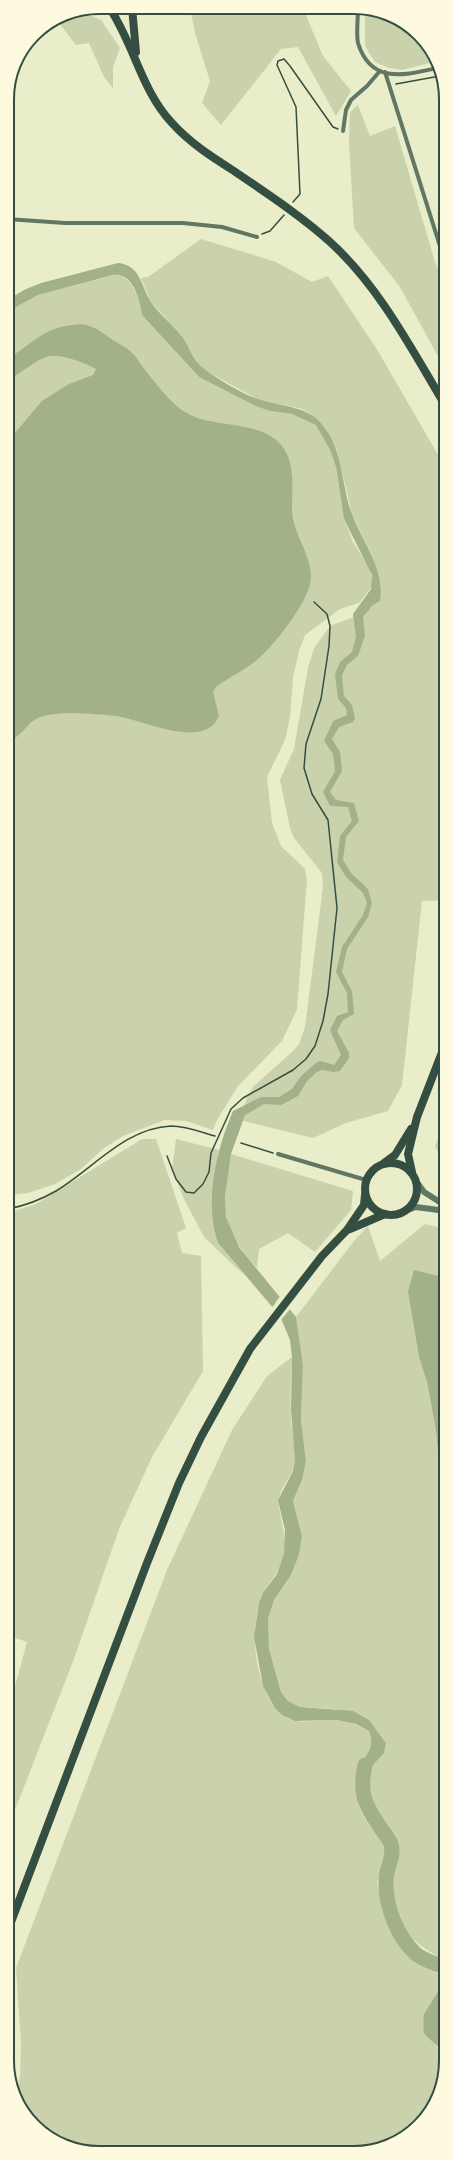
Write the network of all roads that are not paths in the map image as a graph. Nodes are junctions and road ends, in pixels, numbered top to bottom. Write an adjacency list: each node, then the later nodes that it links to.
1 (113, 14): 4 (main road)
2 (133, 14): 4 (main road)
3 (358, 14): 6 (street)
4 (136, 61): 12 (main road)
5 (433, 69): 7 (street)
6 (380, 71): 7 (street); 8 (street)
7 (385, 72): 11 (street)
8 (343, 131)
9 (14, 219): 10 (street)
10 (256, 237)
11 (439, 243)
12 (439, 395)
13 (439, 1060): 14 (main road)
14 (417, 1117): 16 (main road); 17 (main road)
15 (278, 1154): 18 (street)
16 (383, 1164): 17 (main road); 18 (main road)
17 (414, 1177): 20 (street); 22 (main road)
18 (366, 1180): 19 (main road)
19 (365, 1195): 23 (main road); 24 (main road)
20 (439, 1202)
21 (439, 1210): 22 (street)
22 (405, 1211): 23 (main road)
23 (385, 1214): 24 (main road)
24 (347, 1230): 25 (main road)
25 (14, 1914)

